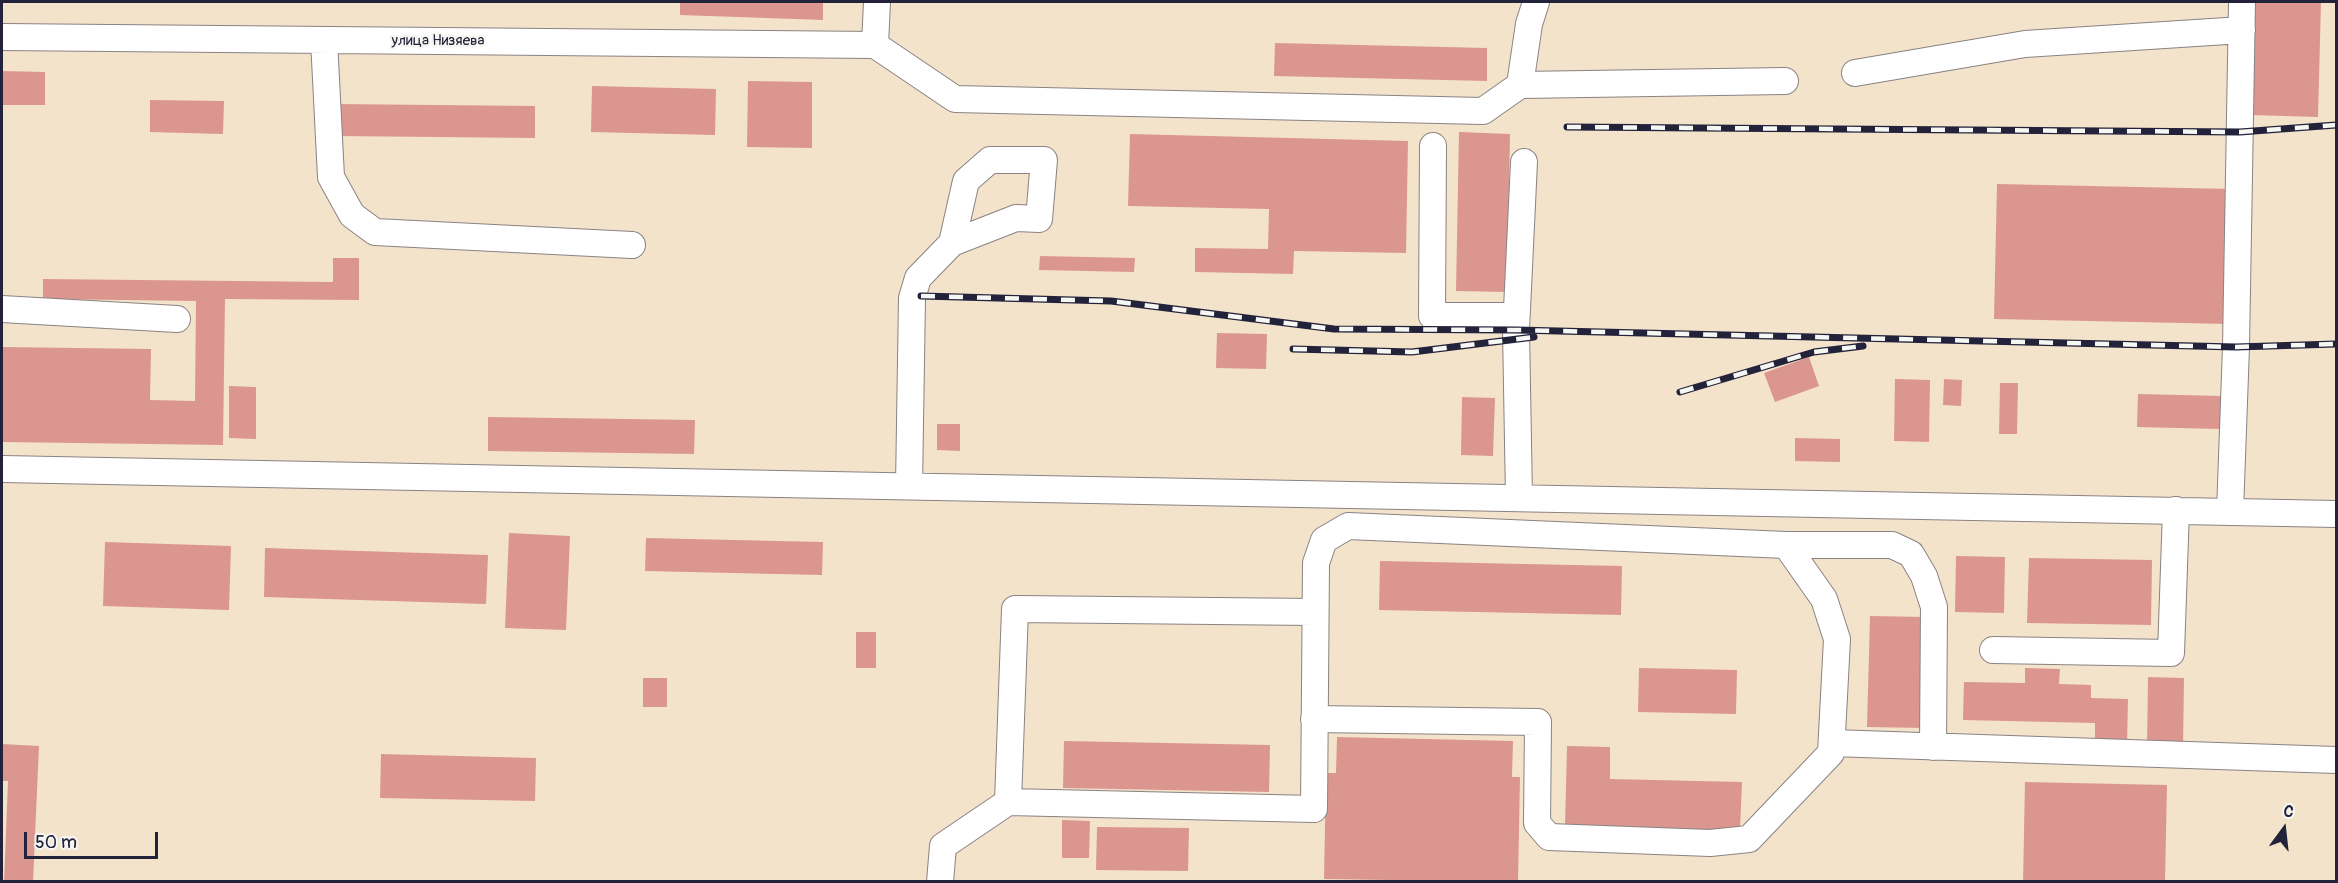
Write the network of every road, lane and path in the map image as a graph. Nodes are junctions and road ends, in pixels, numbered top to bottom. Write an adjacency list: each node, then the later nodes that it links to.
1 (877, 2): 7 (street)
2 (1536, 2): 10 (street)
3 (2242, 2): 4 (street)
4 (2242, 30): 8 (street); 22 (street)
5 (2, 37): 6 (street, улица Низяева)
6 (324, 40): 7 (street, улица Низяева); 14 (street)
7 (875, 45): 10 (street)
8 (1855, 73)
9 (1785, 81): 10 (street)
10 (1520, 85)
11 (1433, 146): 16 (street)
12 (1524, 162): 16 (street)
13 (952, 243): 19 (street)
14 (632, 245)
15 (2, 309): 17 (street)
16 (1516, 316): 20 (street)
17 (177, 319)
18 (2, 469): 19 (street)
19 (909, 486): 20 (street)
20 (1519, 498): 21 (street)
21 (2176, 510): 22 (street); 26 (street)
22 (2230, 512): 23 (street)
23 (2337, 514)
24 (1786, 544): 25 (street); 28 (street); 29 (street)
25 (1314, 612): 27 (street); 31 (street)
26 (1993, 650)
27 (1314, 719): 28 (street); 31 (street)
28 (1832, 743): 29 (street)
29 (1933, 747): 30 (street)
30 (2337, 760)
31 (1008, 802): 32 (street)
32 (940, 882)

